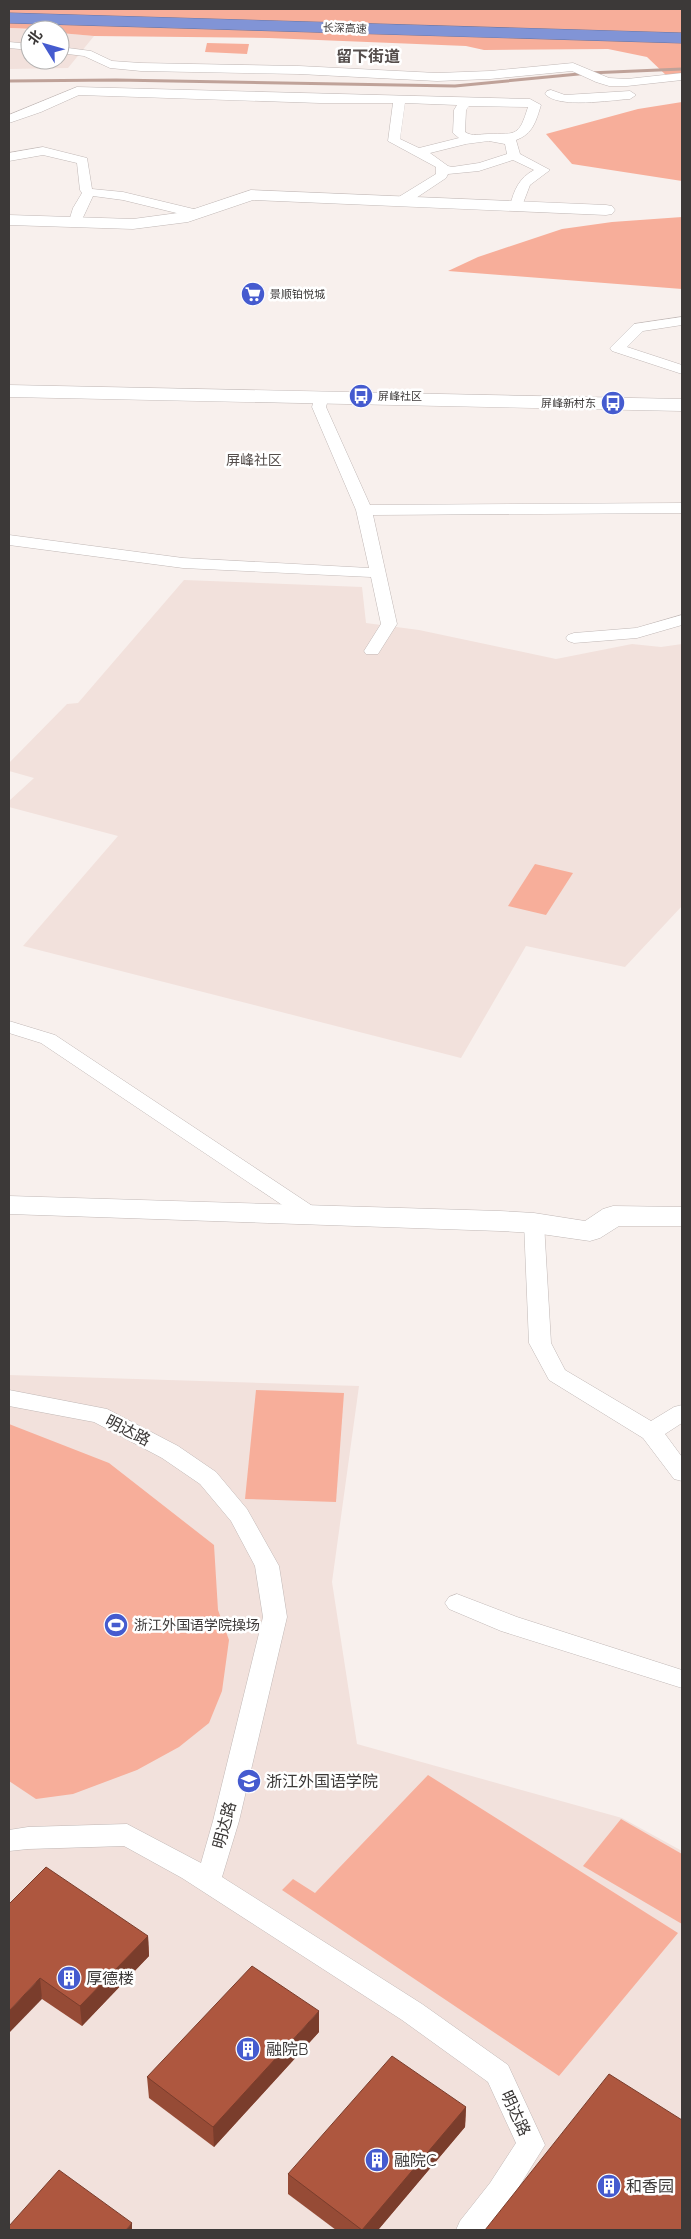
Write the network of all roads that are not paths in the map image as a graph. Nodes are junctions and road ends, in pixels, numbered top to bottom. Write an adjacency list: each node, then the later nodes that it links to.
1 (9, 13): 3 (highway, 长深高速)
2 (9, 18): 4 (highway, 长深高速)
3 (682, 32)
4 (682, 38)
5 (70, 51): 7 (street)
6 (682, 77): 7 (street)
7 (604, 80): 9 (street)
8 (682, 82): 11 (street)
9 (585, 84)
10 (564, 87): 12 (street)
11 (657, 92)
12 (644, 94)
13 (399, 99): 14 (street); 15 (street); 18 (street)
14 (465, 102): 16 (street); 17 (street)
15 (9, 119)
16 (467, 138): 17 (street); 18 (street)
17 (505, 139): 19 (street)
18 (421, 151): 21 (street)
19 (514, 156): 21 (street); 24 (street)
20 (9, 157): 22 (street)
21 (442, 170): 23 (street)
22 (89, 192): 26 (street); 28 (street)
23 (402, 202): 24 (street); 26 (street)
24 (516, 206): 25 (street)
25 (606, 210)
26 (197, 214): 28 (street)
27 (9, 220): 28 (street)
28 (75, 221)
29 (682, 321): 30 (street)
30 (682, 370)
31 (9, 391): 32 (street)
32 (322, 396): 33 (street); 35 (street)
33 (682, 404)
34 (682, 508): 35 (street)
35 (364, 510): 37 (street)
36 (9, 540): 37 (street)
37 (378, 573): 40 (street)
38 (682, 620): 39 (street)
39 (574, 638)
40 (372, 651)
41 (9, 1026): 43 (street)
42 (9, 1204): 43 (street)
43 (310, 1214): 45 (street)
44 (682, 1217): 45 (street)
45 (534, 1223): 48 (street)
46 (9, 1398): 53 (street, 明达路)
47 (682, 1412): 48 (street)
48 (651, 1432): 49 (street)
49 (682, 1473)
50 (457, 1603): 51 (street)
51 (682, 1679)
52 (9, 1842): 53 (street)
53 (208, 1881): 54 (street, 明达路)
54 (470, 2230)

